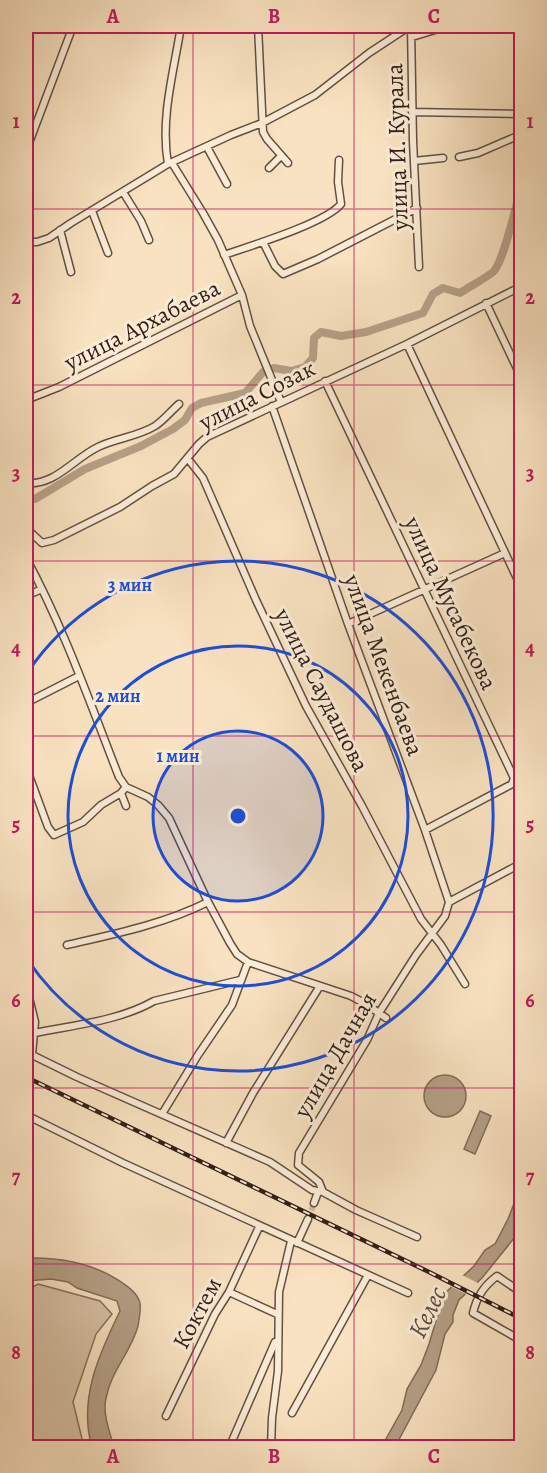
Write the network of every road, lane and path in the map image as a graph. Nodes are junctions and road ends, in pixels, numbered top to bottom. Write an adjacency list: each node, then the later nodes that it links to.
1 (73, 26): 14 (street)
2 (181, 26): 20 (street)
3 (258, 26): 11 (street)
4 (411, 26): 7 (street, улица И. Курала); 11 (street)
5 (448, 26): 7 (street)
6 (519, 26): 8 (street)
7 (412, 37): 9 (street, улица И. Курала)
8 (522, 42)
9 (412, 112): 10 (street); 19 (street, улица И. Курала)
10 (522, 116)
11 (262, 123): 13 (street); 15 (street)
12 (522, 134): 16 (street)
13 (207, 147): 20 (street); 25 (street)
14 (26, 151)
15 (280, 156): 21 (street); 22 (street)
16 (459, 157)
17 (443, 158): 19 (street)
18 (339, 160): 24 (street)
19 (414, 161): 27 (street, улица И. Курала)
20 (170, 163): 26 (street); 34 (street)
21 (288, 163)
22 (269, 168)
23 (329, 179): 24 (street)
24 (338, 182): 32 (street)
25 (227, 184)
26 (123, 192): 28 (street); 30 (street)
27 (417, 208): 32 (street); 35 (street, улица И. Курала)
28 (92, 211): 29 (street); 33 (street)
29 (60, 230): 31 (street); 36 (street)
30 (149, 240)
31 (26, 242)
32 (263, 242): 34 (street)
33 (108, 253)
34 (224, 255): 38 (street)
35 (419, 267)
36 (70, 272)
37 (522, 286): 39 (street, улица Созак)
38 (242, 295): 43 (street, улица Архабаева); 44 (street)
39 (486, 303): 40 (street, улица Созак); 41 (street)
40 (407, 344): 42 (street, улица Созак); 50 (street)
41 (522, 379)
42 (326, 381): 44 (street, улица Созак); 53 (street, улица Мусабекова)
43 (26, 400)
44 (281, 402): 46 (street, улица Созак)
45 (179, 404): 48 (street)
46 (272, 406): 47 (street, улица Созак); 56 (street, улица Мекенбаева)
47 (188, 459): 49 (street, улица Созак); 69 (street, улица Саудашова)
48 (26, 483)
49 (26, 528)
50 (505, 553): 53 (street); 54 (street)
51 (26, 558): 52 (street)
52 (42, 589): 55 (street); 57 (street)
53 (425, 589): 56 (street); 60 (street, улица Мусабекова)
54 (522, 589)
55 (26, 597)
56 (348, 624): 65 (street, улица Мекенбаева)
57 (79, 676): 58 (street); 62 (street)
58 (26, 703)
59 (26, 779): 63 (street)
60 (514, 781): 61 (street); 65 (street)
61 (522, 786)
62 (126, 787): 63 (street); 67 (street)
63 (121, 793): 64 (street)
64 (126, 806)
65 (425, 830): 68 (street, улица Мекенбаева)
66 (522, 863): 68 (street)
67 (208, 902): 70 (street); 71 (street)
68 (449, 902): 69 (street)
69 (432, 934): 73 (street, улица Саудашова); 76 (street, улица Дачная)
70 (67, 945)
71 (248, 962): 72 (street); 75 (street)
72 (240, 980): 78 (street); 80 (street)
73 (465, 984)
74 (26, 985): 78 (street)
75 (320, 986): 76 (street); 82 (street)
76 (379, 1013): 77 (street); 83 (street, улица Дачная)
77 (386, 1018)
78 (34, 1033): 79 (street)
79 (29, 1053): 80 (street)
80 (162, 1114): 82 (street)
81 (26, 1115): 86 (street)
82 (226, 1143): 83 (street)
83 (321, 1192): 84 (street); 87 (street)
84 (314, 1203)
85 (308, 1219): 88 (street)
86 (259, 1227): 88 (street); 90 (street, Коктем)
87 (417, 1237)
88 (294, 1242): 89 (street); 93 (street)
89 (368, 1275): 91 (street); 96 (street)
90 (229, 1292): 93 (street); 97 (street, Коктем)
91 (408, 1293)
92 (522, 1293): 95 (street)
93 (277, 1314): 94 (street)
94 (277, 1339): 98 (street); 99 (street)
95 (522, 1341)
96 (292, 1413)
97 (165, 1416)
98 (229, 1448)
99 (271, 1448)

